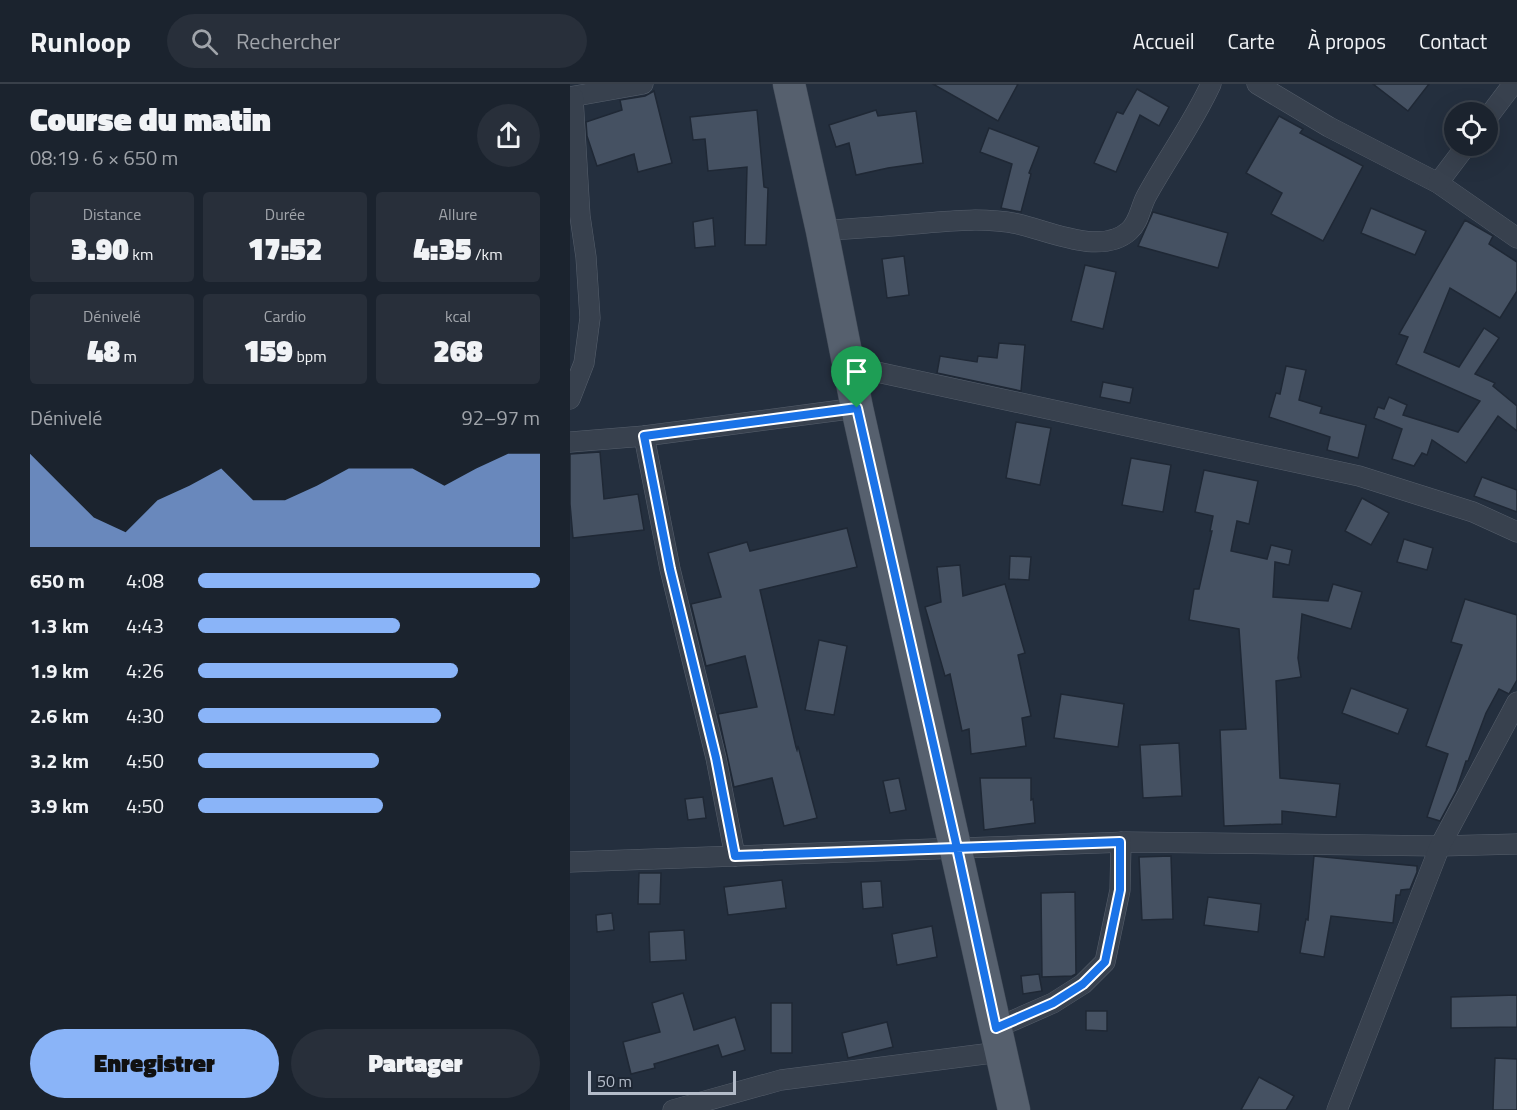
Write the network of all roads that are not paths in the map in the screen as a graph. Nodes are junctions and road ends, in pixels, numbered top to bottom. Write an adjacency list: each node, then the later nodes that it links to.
1 (643, 84): 6 (street)
2 (789, 84): 10 (main road)
3 (1211, 84): 10 (street)
4 (1257, 84): 9 (street)
5 (1514, 84): 7 (street)
6 (572, 97): 13 (street)
7 (1498, 104)
8 (1458, 156): 9 (street)
9 (1438, 183): 11 (street)
10 (822, 231): 12 (main road)
11 (1517, 237)
12 (849, 366): 14 (main road); 17 (street)
13 (570, 399)
14 (857, 408): 15 (street); 22 (main road)
15 (644, 436): 16 (street); 23 (street)
16 (570, 442)
17 (1517, 532)
18 (1517, 702): 21 (street)
19 (1120, 842): 21 (street); 22 (street); 25 (street)
20 (1517, 844): 21 (street)
21 (1440, 846): 28 (street)
22 (957, 848): 23 (street); 25 (main road)
23 (735, 856): 24 (street)
24 (570, 862)
25 (998, 1040): 26 (main road); 27 (street)
26 (1020, 1107)
27 (685, 1109)
28 (1337, 1110)

